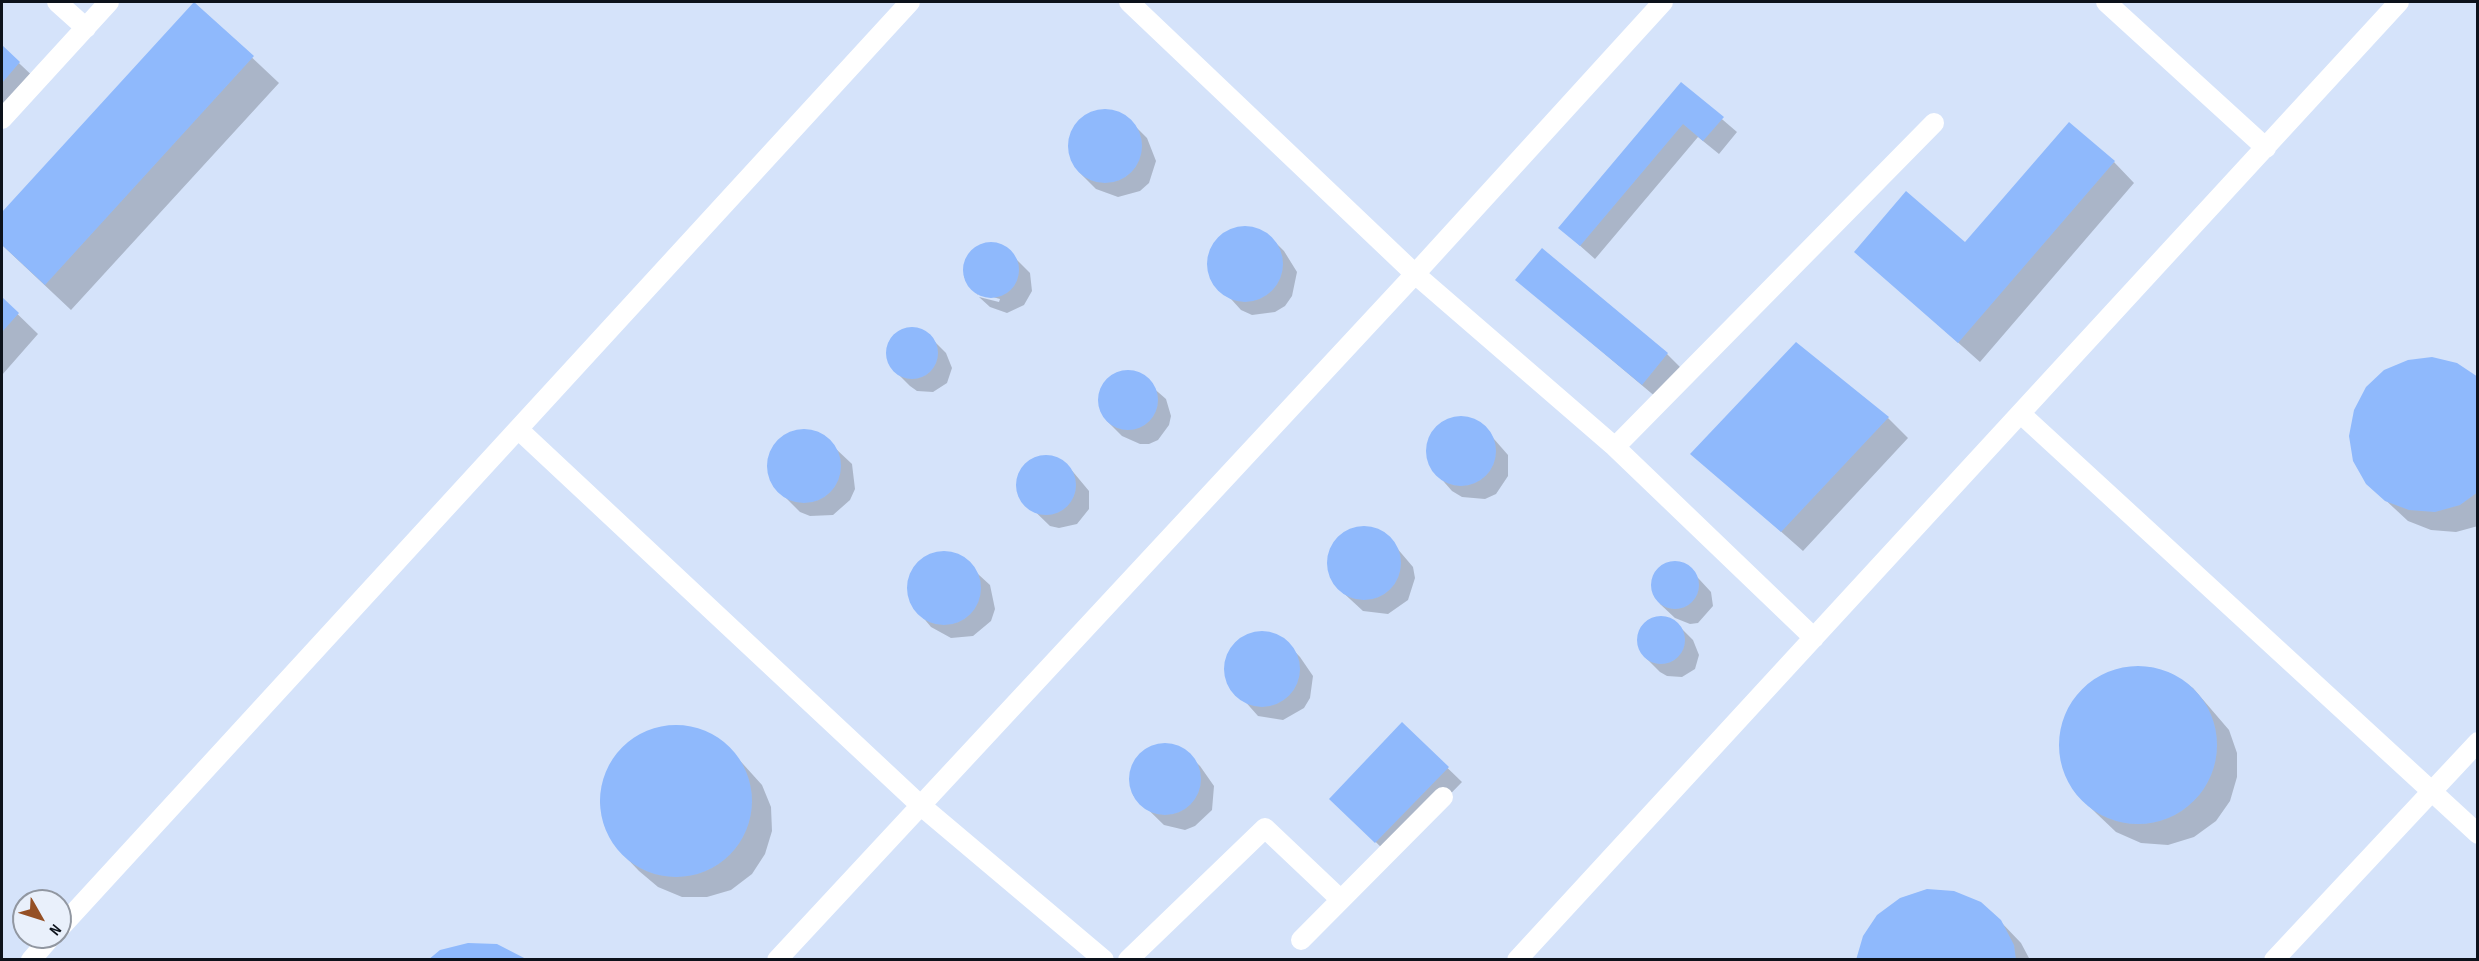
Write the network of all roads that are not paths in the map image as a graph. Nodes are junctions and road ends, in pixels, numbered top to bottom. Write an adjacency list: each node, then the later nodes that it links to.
1 (57, 2): 8 (lane)
2 (109, 2): 8 (lane)
3 (910, 2): 14 (lane)
4 (1129, 2): 12 (lane)
5 (1664, 2): 12 (lane)
6 (2106, 2): 11 (lane)
7 (2399, 2): 11 (lane)
8 (86, 28): 9 (lane)
9 (2, 119)
10 (1934, 123): 15 (lane)
11 (2266, 148): 13 (lane)
12 (1415, 274): 15 (lane); 20 (lane)
13 (2021, 414): 16 (lane); 18 (lane)
14 (518, 429): 20 (lane); 23 (lane)
15 (1615, 447): 16 (lane)
16 (1814, 638): 28 (lane)
17 (2478, 742): 18 (lane)
18 (2431, 790): 21 (lane); 29 (lane)
19 (1443, 797): 22 (lane)
20 (919, 804): 25 (lane); 26 (lane)
21 (2478, 834)
22 (1340, 899): 24 (lane); 27 (lane)
23 (72, 915)
24 (1301, 940)
25 (777, 960)
26 (1104, 960)
27 (1128, 960)
28 (1517, 960)
29 (2274, 960)

